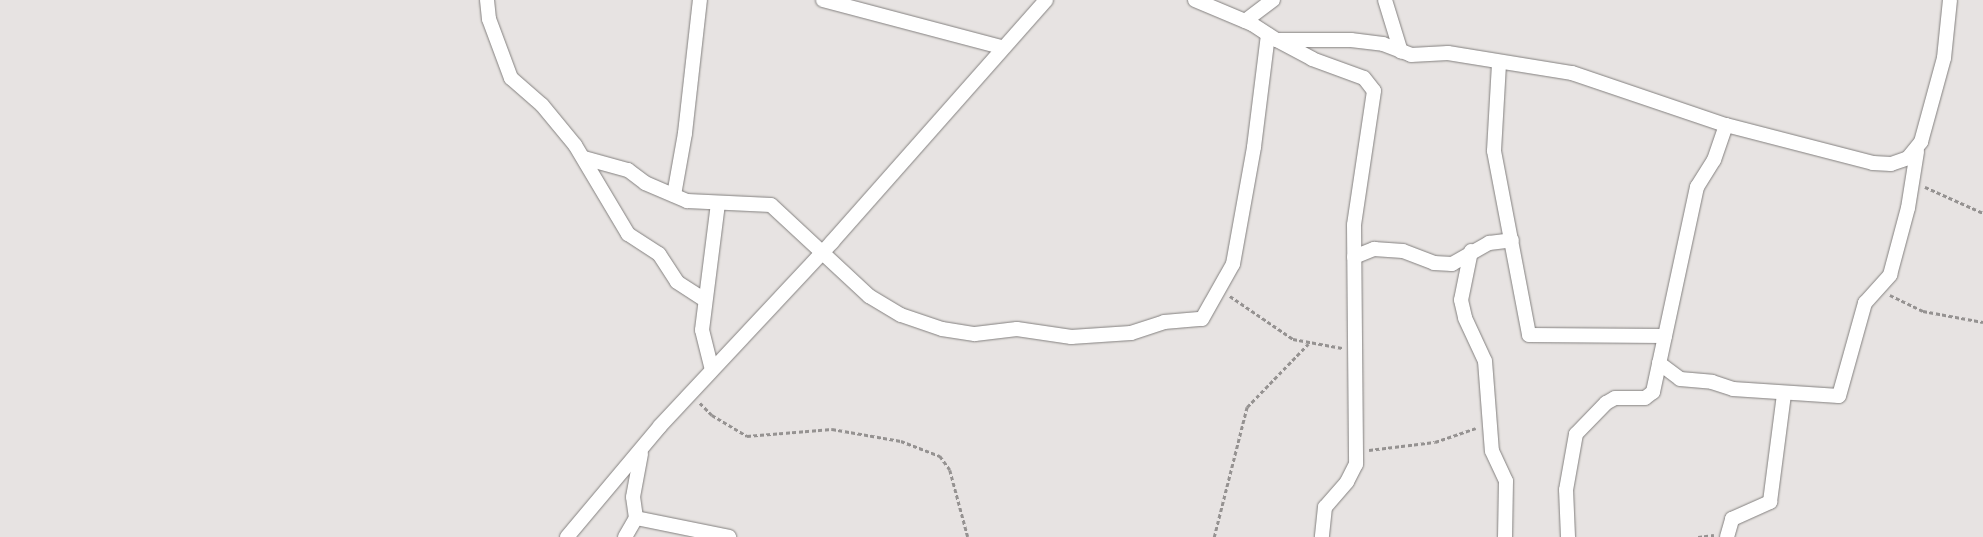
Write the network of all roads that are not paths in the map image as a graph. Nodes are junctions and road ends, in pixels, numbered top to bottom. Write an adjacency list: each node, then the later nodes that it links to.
1 (487, 0): 16 (street)
2 (700, 0): 17 (street)
3 (823, 0): 11 (street)
4 (1046, 0): 11 (street)
5 (1195, 0): 9 (street)
6 (1273, 0): 9 (street)
7 (1385, 0): 12 (street)
8 (1950, 0): 15 (street)
9 (1245, 20): 10 (street)
10 (1273, 38): 12 (street); 21 (street); 22 (street)
11 (1001, 47): 21 (street)
12 (1401, 52): 13 (street)
13 (1499, 64): 14 (street); 19 (street)
14 (1726, 125): 15 (street); 24 (street)
15 (1917, 152): 27 (street)
16 (584, 158): 17 (street); 23 (street)
17 (674, 195): 18 (street)
18 (718, 204): 21 (street); 23 (street)
19 (1512, 240): 20 (street); 24 (street)
20 (1471, 251): 22 (street); 34 (street)
21 (820, 255): 26 (street)
22 (1354, 257): 33 (street)
23 (705, 300): 26 (street)
24 (1665, 336): 25 (street)
25 (1660, 363): 27 (street); 35 (street)
26 (712, 370): 28 (street)
27 (1784, 394): 36 (street)
28 (642, 448): 29 (street); 30 (street)
29 (636, 518): 31 (street); 32 (street)
30 (567, 537)
31 (625, 537)
32 (729, 537)
33 (1322, 537)
34 (1505, 537)
35 (1568, 537)
36 (1726, 537)

